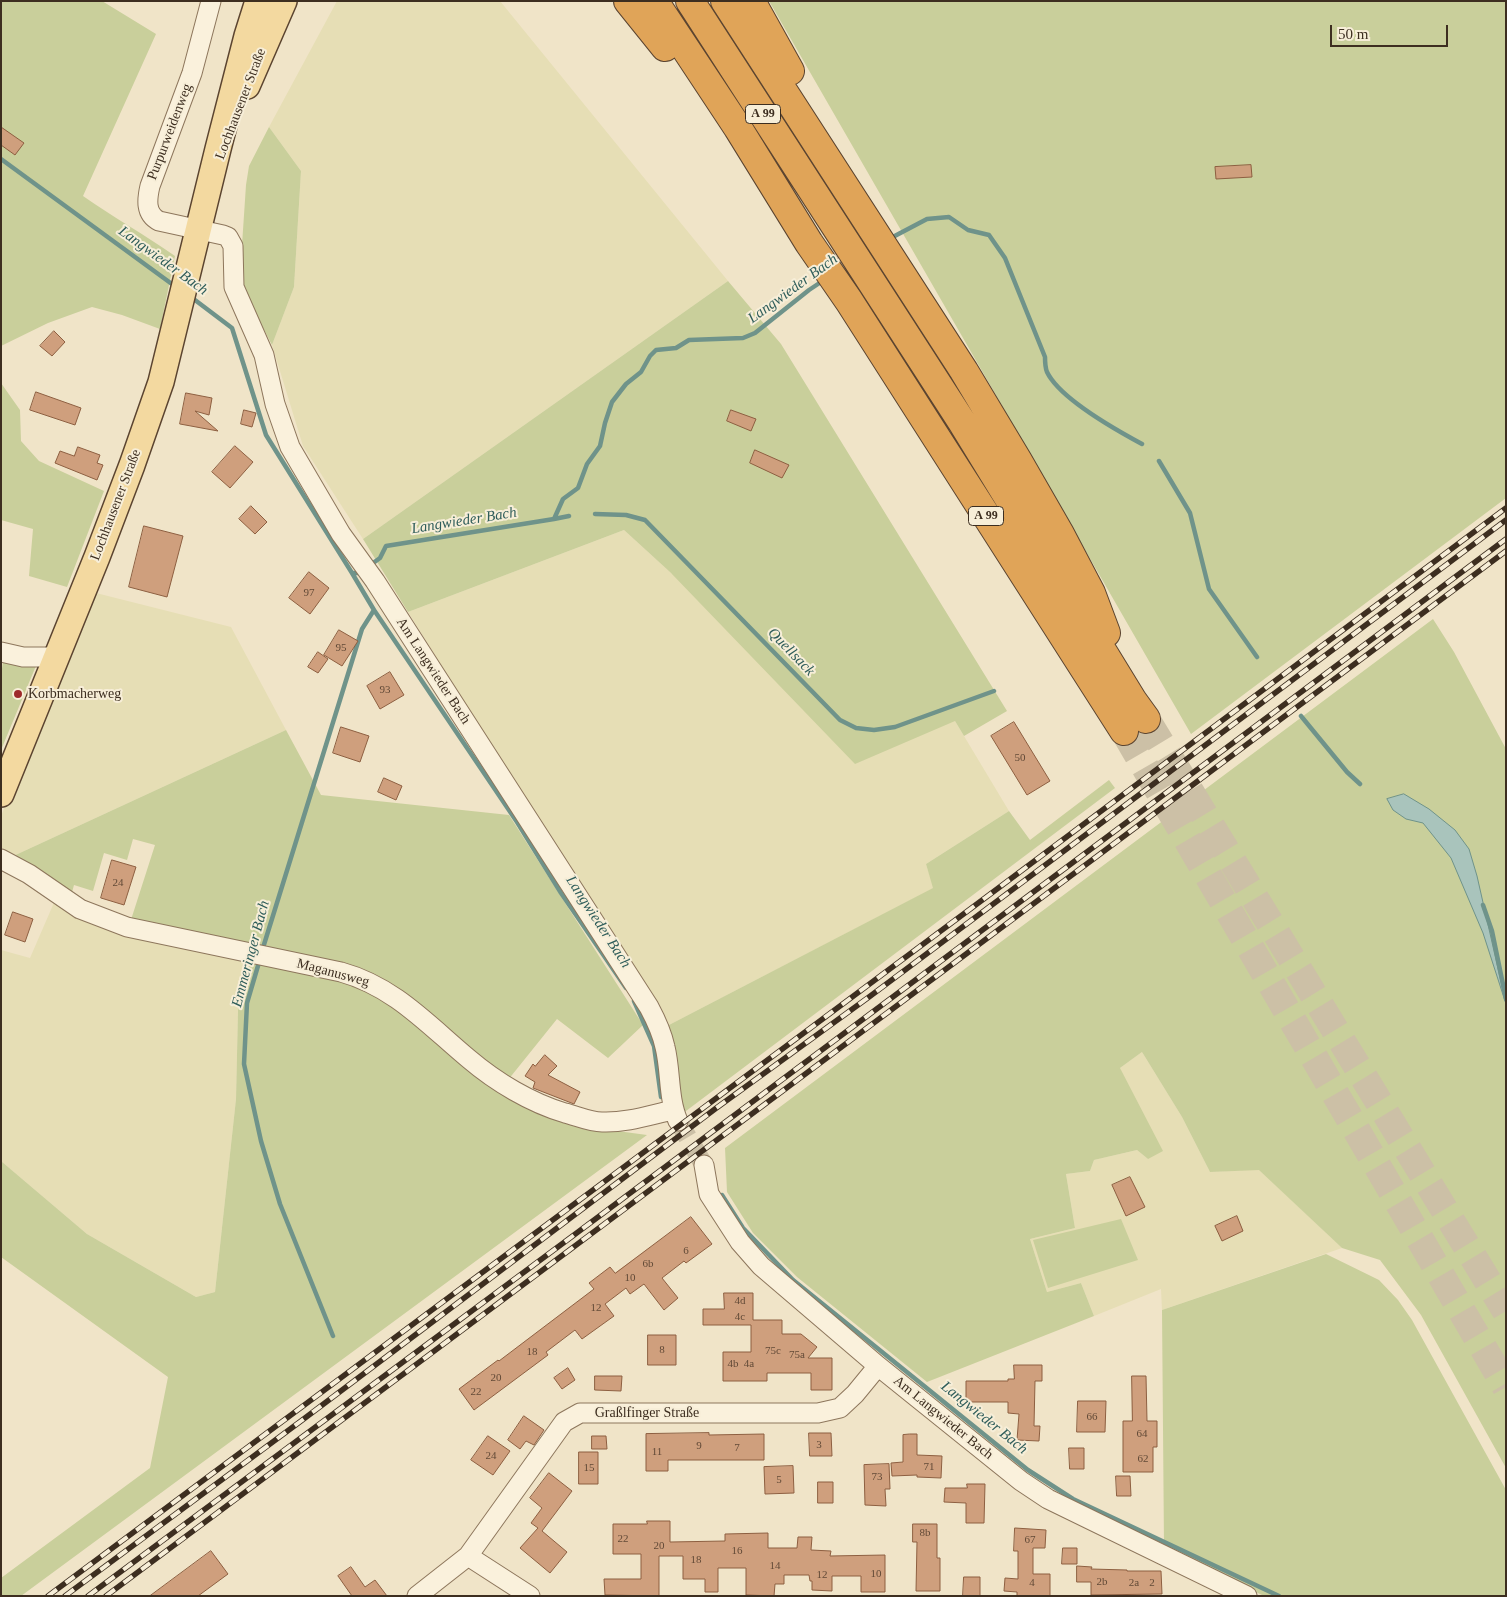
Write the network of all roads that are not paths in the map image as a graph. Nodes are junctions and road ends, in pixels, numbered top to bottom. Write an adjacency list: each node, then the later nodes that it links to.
1 (211, 1): 11 (street, Purpurweidenweg)
2 (258, 1): 11 (main road, Lochhausener Straße)
3 (284, 1): 11 (main road, Lochhausener Straße)
4 (628, 1): 9 (highway)
5 (654, 1): 9 (highway, A 99)
6 (690, 1): 14 (highway, A 99)
7 (724, 1): 10 (highway)
8 (751, 1): 10 (highway)
9 (738, 128): 14 (highway, A 99)
10 (855, 202): 14 (highway)
11 (201, 219): 13 (main road, Lochhausener Straße); 17 (street, Am Langwieder Bach)
12 (1, 652): 13 (street)
13 (56, 657): 15 (main road, Lochhausener Straße)
14 (1134, 717)
15 (1, 794)
16 (1, 859): 17 (street, Maganusweg)
17 (675, 1115)
18 (704, 1165): 19 (street, Am Langwieder Bach)
19 (878, 1366): 20 (street, Graßlfinger Straße); 23 (street, Am Langwieder Bach)
20 (468, 1556): 21 (street, Graßlfinger Straße); 22 (street)
21 (417, 1596)
22 (530, 1596)
23 (1248, 1596)

